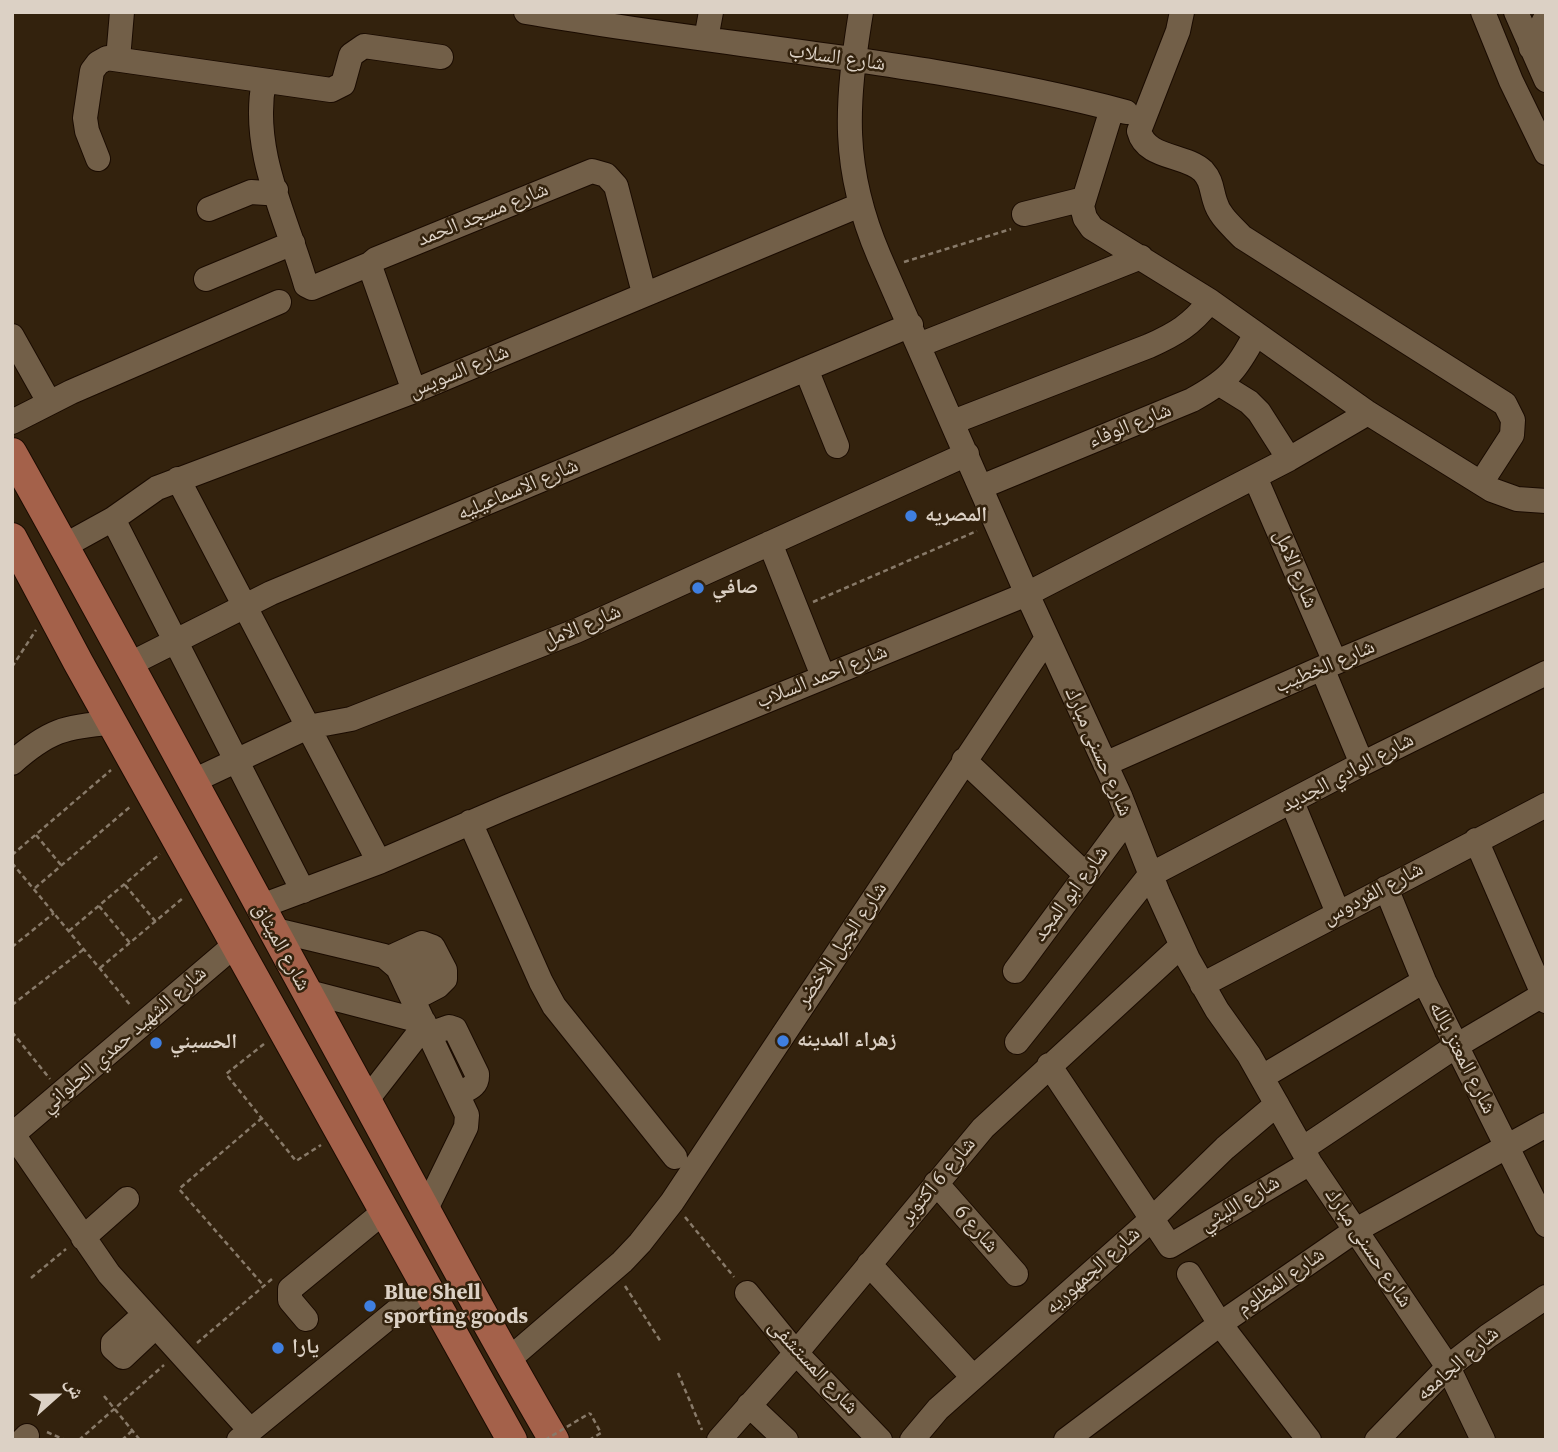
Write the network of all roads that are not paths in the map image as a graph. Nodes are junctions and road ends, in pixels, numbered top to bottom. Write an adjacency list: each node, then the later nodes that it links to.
1 (122, 12): 12 (street)
2 (526, 12): 9 (street, شارع السلاب)
3 (711, 12): 9 (street)
4 (860, 12): 13 (street, شارع حسنى مبارك)
5 (1182, 12): 17 (street)
6 (1483, 12): 18 (street)
7 (1516, 12): 10 (street)
8 (1546, 17): 10 (street)
9 (706, 39): 13 (street, شارع السلاب)
10 (1531, 48): 14 (street)
11 (441, 57): 15 (street)
12 (118, 59): 15 (street); 19 (street)
13 (853, 60): 16 (street, شارع السلاب); 22 (street, شارع حسنى مبارك)
14 (1546, 80)
15 (264, 81): 20 (street)
16 (1112, 109): 17 (street, شارع السلاب); 21 (street)
17 (1145, 117): 48 (street)
18 (1545, 150)
19 (99, 159)
20 (276, 190): 23 (street); 25 (street)
21 (1084, 200): 24 (street); 26 (street)
22 (860, 205): 29 (street, شارع السويس); 32 (street, شارع حسنى مبارك)
23 (209, 209)
24 (1024, 214)
25 (293, 243): 27 (street); 28 (street)
26 (1141, 257): 30 (street); 32 (street, شارع الاسماعيليه)
27 (370, 264): 29 (street, شارع مسجد الحمد); 37 (street)
28 (206, 279)
29 (644, 293): 37 (street, شارع السويس)
30 (1210, 301): 33 (street); 41 (street)
31 (279, 302): 38 (street)
32 (915, 335): 35 (street, شارع الاسماعيليه); 41 (street, شارع حسنى مبارك)
33 (1255, 335): 36 (street, شارع الوفاء); 39 (street)
34 (12, 336): 38 (street)
35 (806, 369): 42 (street); 57 (street, شارع الاسماعيليه)
36 (1220, 384): 45 (street); 49 (street, شارع الوفاء)
37 (414, 391): 47 (street, شارع السويس)
38 (49, 402): 40 (street)
39 (1368, 413): 45 (street, شارع احمد السلاب); 48 (street)
40 (12, 422)
41 (953, 422): 44 (street, شارع حسنى مبارك)
42 (837, 446)
43 (12, 453): 54 (main road, شارع الميثاق)
44 (967, 454): 49 (street, شارع حسنى مبارك); 53 (street, شارع الامل)
45 (1289, 459): 46 (street, شارع احمد السلاب)
46 (1255, 477): 56 (street, شارع احمد السلاب); 63 (street, شارع الامل)
47 (178, 479): 51 (street, شارع السويس); 57 (street)
48 (1481, 484): 50 (street)
49 (981, 487): 56 (street, شارع حسنى مبارك)
50 (1546, 501)
51 (113, 519): 54 (street, شارع السويس); 60 (street)
52 (12, 538): 61 (main road, شارع الميثاق)
53 (770, 543): 65 (street); 68 (street, شارع الامل)
54 (64, 546): 58 (main road, شارع الميثاق)
55 (1546, 574): 63 (street, شارع الخطيب)
56 (1027, 594): 59 (street, شارع حسنى مبارك); 65 (street, شارع احمد السلاب)
57 (244, 605): 60 (street, شارع الاسماعيليه); 68 (street)
58 (115, 637): 61 (main road); 62 (main road, شارع الميثاق)
59 (1047, 638): 70 (street, شارع الجبل الاخضر); 72 (street, شارع حسنى مبارك)
60 (175, 640): 62 (street, شارع الاسماعيليه); 69 (street)
61 (78, 662): 67 (main road, شارع الميثاق)
62 (130, 664): 66 (main road, شارع الميثاق)
63 (1329, 665): 72 (street, شارع الخطيب); 73 (street, شارع الامل)
64 (1546, 673): 73 (street, شارع الوادي الجديد)
65 (823, 676): 78 (street, شارع احمد السلاب)
66 (150, 701): 67 (main road); 74 (main road, شارع الميثاق)
67 (113, 725): 71 (street); 87 (main road, شارع الميثاق)
68 (308, 727): 69 (street, شارع الامل); 80 (street)
69 (237, 760): 74 (street, شارع الامل); 84 (street)
70 (964, 761): 81 (street); 125 (street, شارع الجبل الاخضر)
71 (12, 763)
72 (1105, 764): 77 (street, شارع حسنى مبارك)
73 (1362, 765): 75 (street, شارع الوادي الجديد)
74 (191, 782): 86 (main road, شارع الميثاق)
75 (1292, 803): 82 (street, شارع الوادي الجديد); 85 (street)
76 (1546, 805): 79 (street, شارع الفردوس)
77 (1128, 818): 81 (street, شارع ابو المجد); 82 (street, شارع حسنى مبارك)
78 (470, 822): 80 (street, شارع احمد السلاب); 107 (street)
79 (1476, 840): 83 (street, شارع الفردوس); 95 (street)
80 (379, 862): 84 (street, شارع احمد السلاب)
81 (1085, 874): 90 (street, شارع ابو المجد)
82 (1150, 875): 88 (street, شارع حسنى مبارك); 97 (street)
83 (1386, 888): 85 (street, شارع الفردوس); 91 (street, شارع المعتز بالله)
84 (303, 891): 86 (street, شارع احمد السلاب)
85 (1338, 914): 92 (street, شارع الفردوس)
86 (265, 918): 89 (street); 93 (main road, شارع الميثاق)
87 (236, 944): 104 (street, شارع الشهيد حمدي الحلواني); 110 (main road, شارع الميثاق)
88 (1181, 946): 92 (street, شارع حسنى مبارك); 99 (street, شارع 6 اكتوبر)
89 (389, 958): 94 (street); 94 (street)
90 (1015, 971)
91 (1424, 981): 98 (street, شارع المعتز بالله); 100 (street)
92 (1202, 985): 100 (street, شارع حسنى مبارك)
93 (305, 991): 96 (street); 101 (main road, شارع الميثاق)
94 (423, 993): 96 (street)
95 (1545, 996): 98 (street)
96 (426, 1027): 101 (street); 111 (street)
97 (1017, 1042)
98 (1456, 1046): 105 (street, شارع المعتز بالله); 106 (street)
99 (1049, 1065): 108 (street, شارع 6 اكتوبر); 112 (street)
100 (1262, 1077): 102 (street, شارع حسنى مبارك)
101 (366, 1101): 111 (main road, شارع الميثاق)
102 (1277, 1104): 106 (street, شارع حسنى مبارك); 112 (street, شارع الجمهوريه)
103 (1546, 1125): 105 (street, شارع المظلوم)
104 (13, 1134): 115 (street)
105 (1506, 1146): 113 (street, شارع المعتز بالله); 114 (street, شارع المظلوم)
106 (1306, 1156): 112 (street, شارع الليثي); 114 (street, شارع حسنى مبارك)
107 (675, 1157)
108 (936, 1183): 116 (street, شارع 6 اكتوبر); 117 (street, شارع 6)
109 (127, 1199): 115 (street)
110 (386, 1210): 119 (main road, شارع الميثاق); 122 (street)
111 (425, 1211): 125 (main road, شارع الميثاق)
112 (1153, 1218): 127 (street, شارع الجمهوريه)
113 (1546, 1225)
114 (1356, 1230): 123 (street, شارع المظلوم); 126 (street, شارع حسنى مبارك)
115 (82, 1237): 129 (street)
116 (869, 1264): 124 (street, شارع 6 اكتوبر); 127 (street)
117 (1016, 1274)
118 (1189, 1274): 123 (street)
119 (427, 1286): 129 (street); 131 (main road, شارع الميثاق)
120 (747, 1293): 124 (street, شارع المستشفى)
121 (1546, 1297): 126 (street, شارع الجامعه)
122 (306, 1319)
123 (1220, 1324): 130 (street, شارع المظلوم); 137 (street)
124 (796, 1353): 128 (street, شارع 6 اكتوبر); 135 (street, شارع المستشفى)
125 (507, 1361): 132 (main road, شارع الميثاق)
126 (1448, 1367): 138 (street, شارع الجامعه); 139 (street, شارع حسنى مبارك)
127 (973, 1377): 136 (street, شارع الجمهوريه)
128 (749, 1405): 133 (street, شارع 6 اكتوبر); 134 (street)
129 (245, 1435)
130 (1072, 1438)
131 (512, 1440)
132 (554, 1440)
133 (719, 1440)
134 (786, 1440)
135 (880, 1440)
136 (912, 1440)
137 (1309, 1440)
138 (1377, 1440)
139 (1483, 1440)

